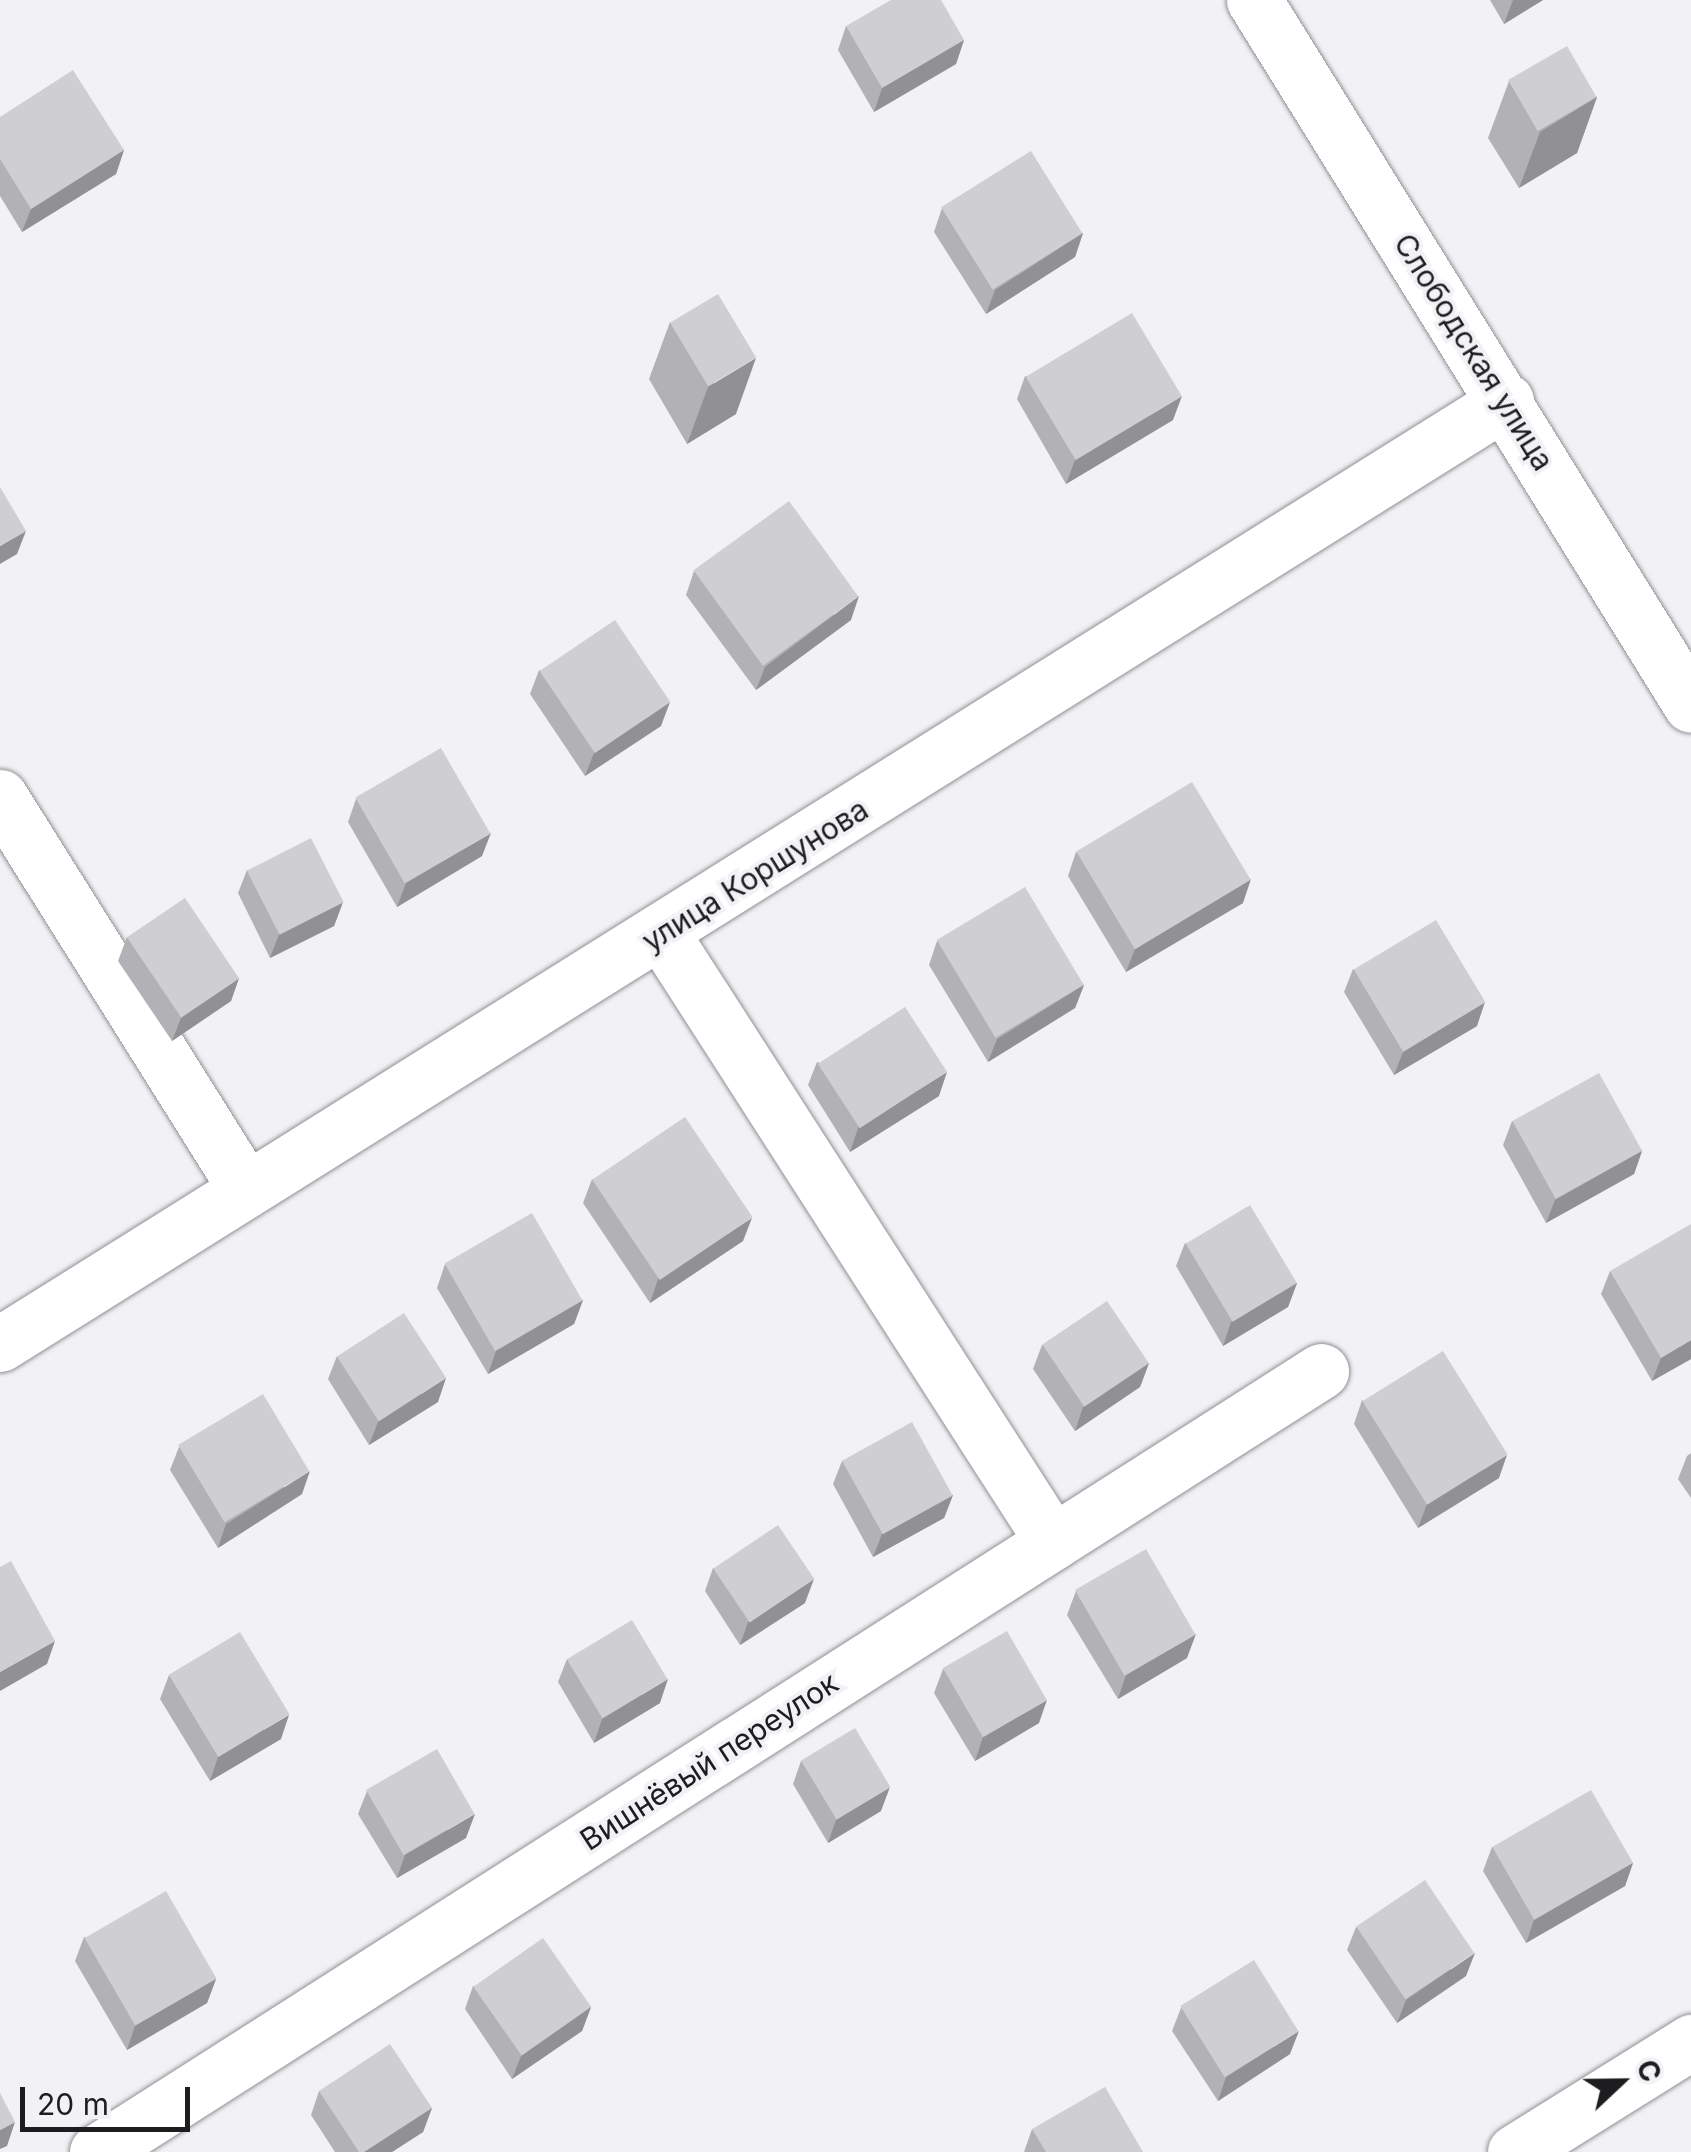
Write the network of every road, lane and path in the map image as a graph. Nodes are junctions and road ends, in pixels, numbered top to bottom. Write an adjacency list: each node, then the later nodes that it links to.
1 (1254, 0): 2 (street, Слободская улица)
2 (1506, 401): 3 (street, Слободская улица); 5 (street, улица Коршунова)
3 (1691, 705)
4 (0, 797): 6 (street)
5 (662, 934): 6 (street, улица Коршунова); 9 (street)
6 (245, 1187): 7 (street, улица Коршунова)
7 (0, 1344)
8 (1321, 1371): 9 (street, Вишнёвый переулок)
9 (1053, 1542): 11 (street, Вишнёвый переулок)
10 (1691, 2042): 12 (street)
11 (97, 2152)
12 (1515, 2152)

